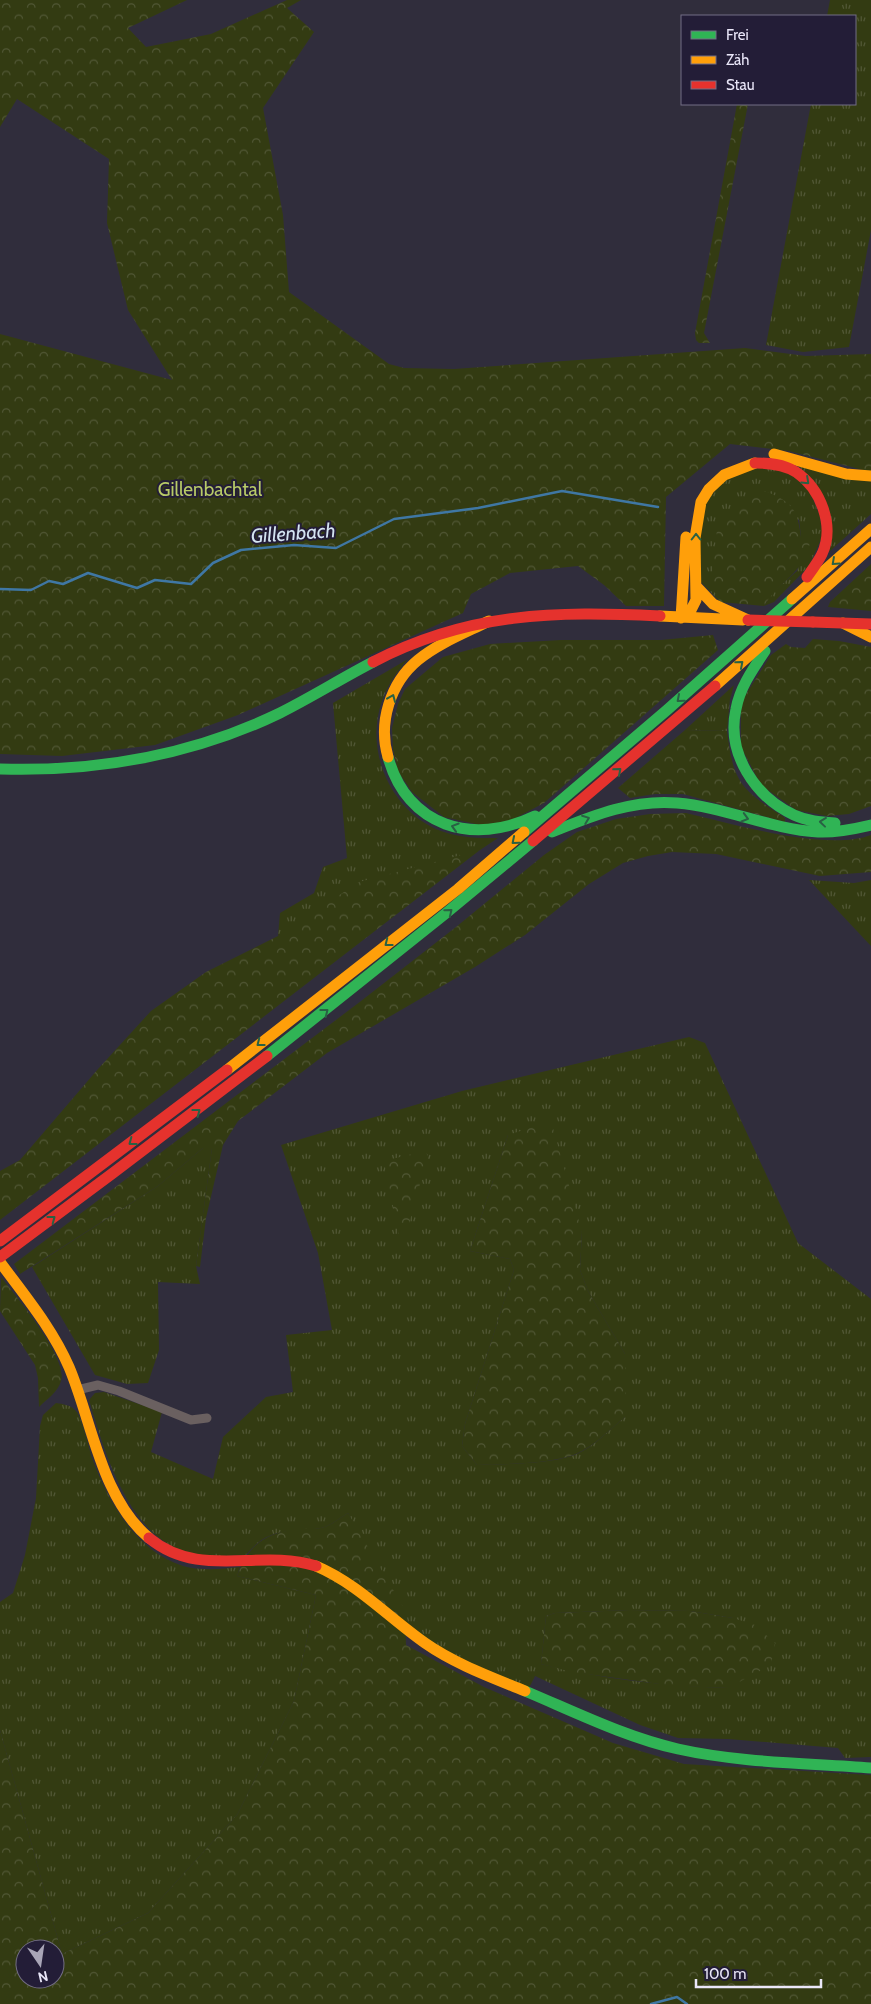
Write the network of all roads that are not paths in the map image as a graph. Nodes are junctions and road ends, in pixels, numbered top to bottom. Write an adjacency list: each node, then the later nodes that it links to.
1 (741, 456): 3 (main road)
2 (726, 462): 7 (main road)
3 (871, 476)
4 (871, 529): 13 (main road, one-way to 13)
5 (871, 547): 12 (main road)
6 (696, 586): 7 (main road); 8 (main road); 13 (main road, one-way to 13)
7 (681, 618): 8 (main road); 9 (main road)
8 (748, 620): 10 (main road, bridge)
9 (489, 622): 15 (main road); 16 (main road, one-way to 9)
10 (843, 623): 11 (main road); 14 (main road)
11 (871, 624)
12 (779, 631): 17 (main road, one-way to 12); 19 (main road, one-way to 12)
13 (756, 632): 16 (main road, one-way to 16)
14 (871, 638)
15 (1, 769)
16 (565, 798): 20 (main road, one-way to 20)
17 (871, 815)
18 (871, 825): 19 (main road, one-way to 18)
19 (541, 837): 21 (main road, one-way to 19)
20 (0, 1241)
21 (0, 1258)
22 (3, 1266): 23 (main road)
23 (77, 1390): 24 (street); 25 (main road)
24 (207, 1418)
25 (871, 1768)

